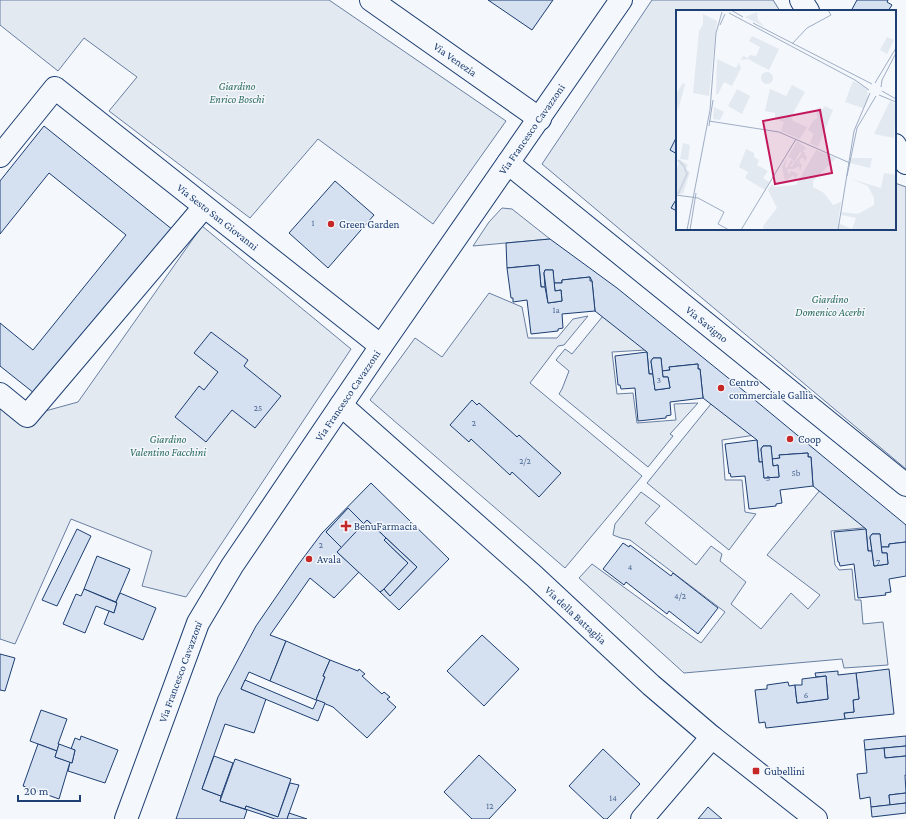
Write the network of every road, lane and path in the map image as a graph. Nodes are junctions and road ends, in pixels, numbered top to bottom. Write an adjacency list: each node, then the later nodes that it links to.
1 (371, 0): 5 (street, Via Venezia)
2 (621, 0): 5 (street, Via Francesco Cavazzoni)
3 (801, 0): 4 (street)
4 (807, 10)
5 (540, 119): 8 (street, Via Francesco Cavazzoni)
6 (896, 148): 9 (street)
7 (0, 156): 10 (street, Via Sesto San Giovanni)
8 (508, 163): 11 (street, Via Francesco Cavazzoni); 14 (street, Via Savigno)
9 (906, 163)
10 (204, 207): 11 (street, Via Sesto San Giovanni); 12 (street)
11 (381, 346): 13 (street, Via Francesco Cavazzoni)
12 (0, 394)
13 (341, 405): 15 (street, Via della Battaglia); 16 (street, Via Francesco Cavazzoni)
14 (906, 484)
15 (712, 737): 17 (street); 18 (street, Via della Battaglia)
16 (126, 819)
17 (642, 819)
18 (816, 819)

